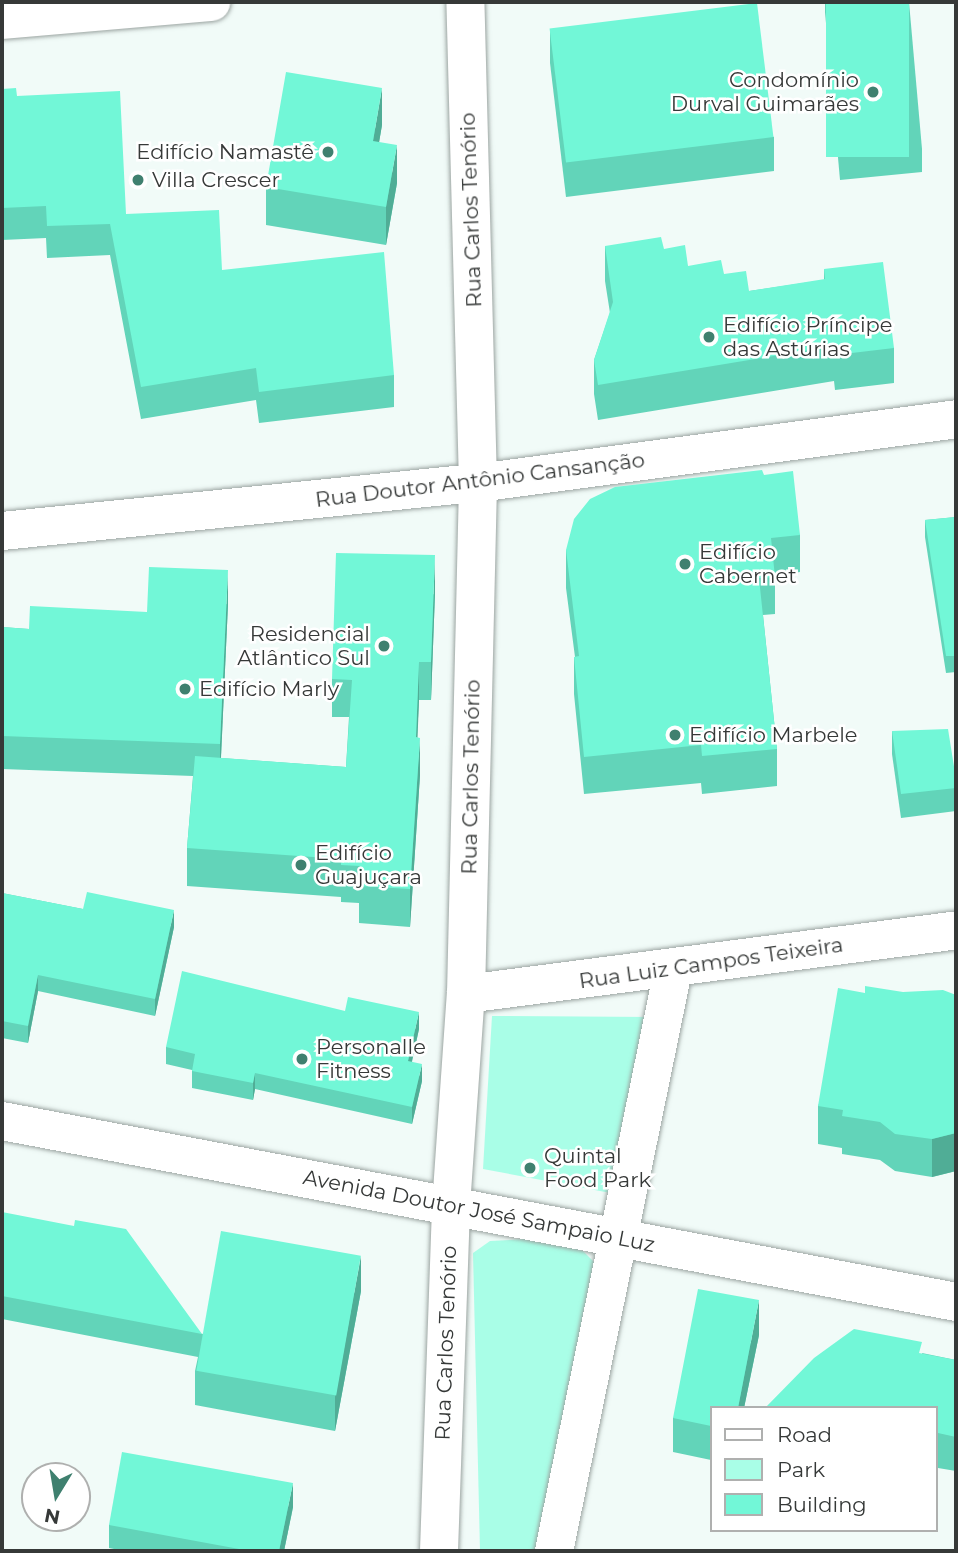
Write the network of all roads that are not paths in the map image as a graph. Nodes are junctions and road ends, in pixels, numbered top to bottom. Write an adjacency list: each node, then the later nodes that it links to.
1 (211, 2): 3 (street)
2 (465, 2): 5 (street, Rua Carlos Tenório)
3 (2, 20)
4 (956, 419): 5 (street, Rua Doutor Antônio Cansanção)
5 (478, 483): 6 (street, Rua Doutor Antônio Cansanção); 9 (street, Rua Carlos Tenório)
6 (2, 531)
7 (956, 930): 8 (street, Rua Luiz Campos Teixeira)
8 (673, 970): 9 (street, Rua Luiz Campos Teixeira); 12 (street)
9 (466, 995): 11 (street, Rua Carlos Tenório)
10 (2, 1121): 11 (street, Avenida Doutor José Sampaio Luz)
11 (451, 1206): 12 (street, Avenida Doutor José Sampaio Luz); 14 (street, Rua Carlos Tenório)
12 (617, 1238): 13 (street, Avenida Doutor José Sampaio Luz); 15 (street)
13 (956, 1301)
14 (439, 1551)
15 (554, 1551)

